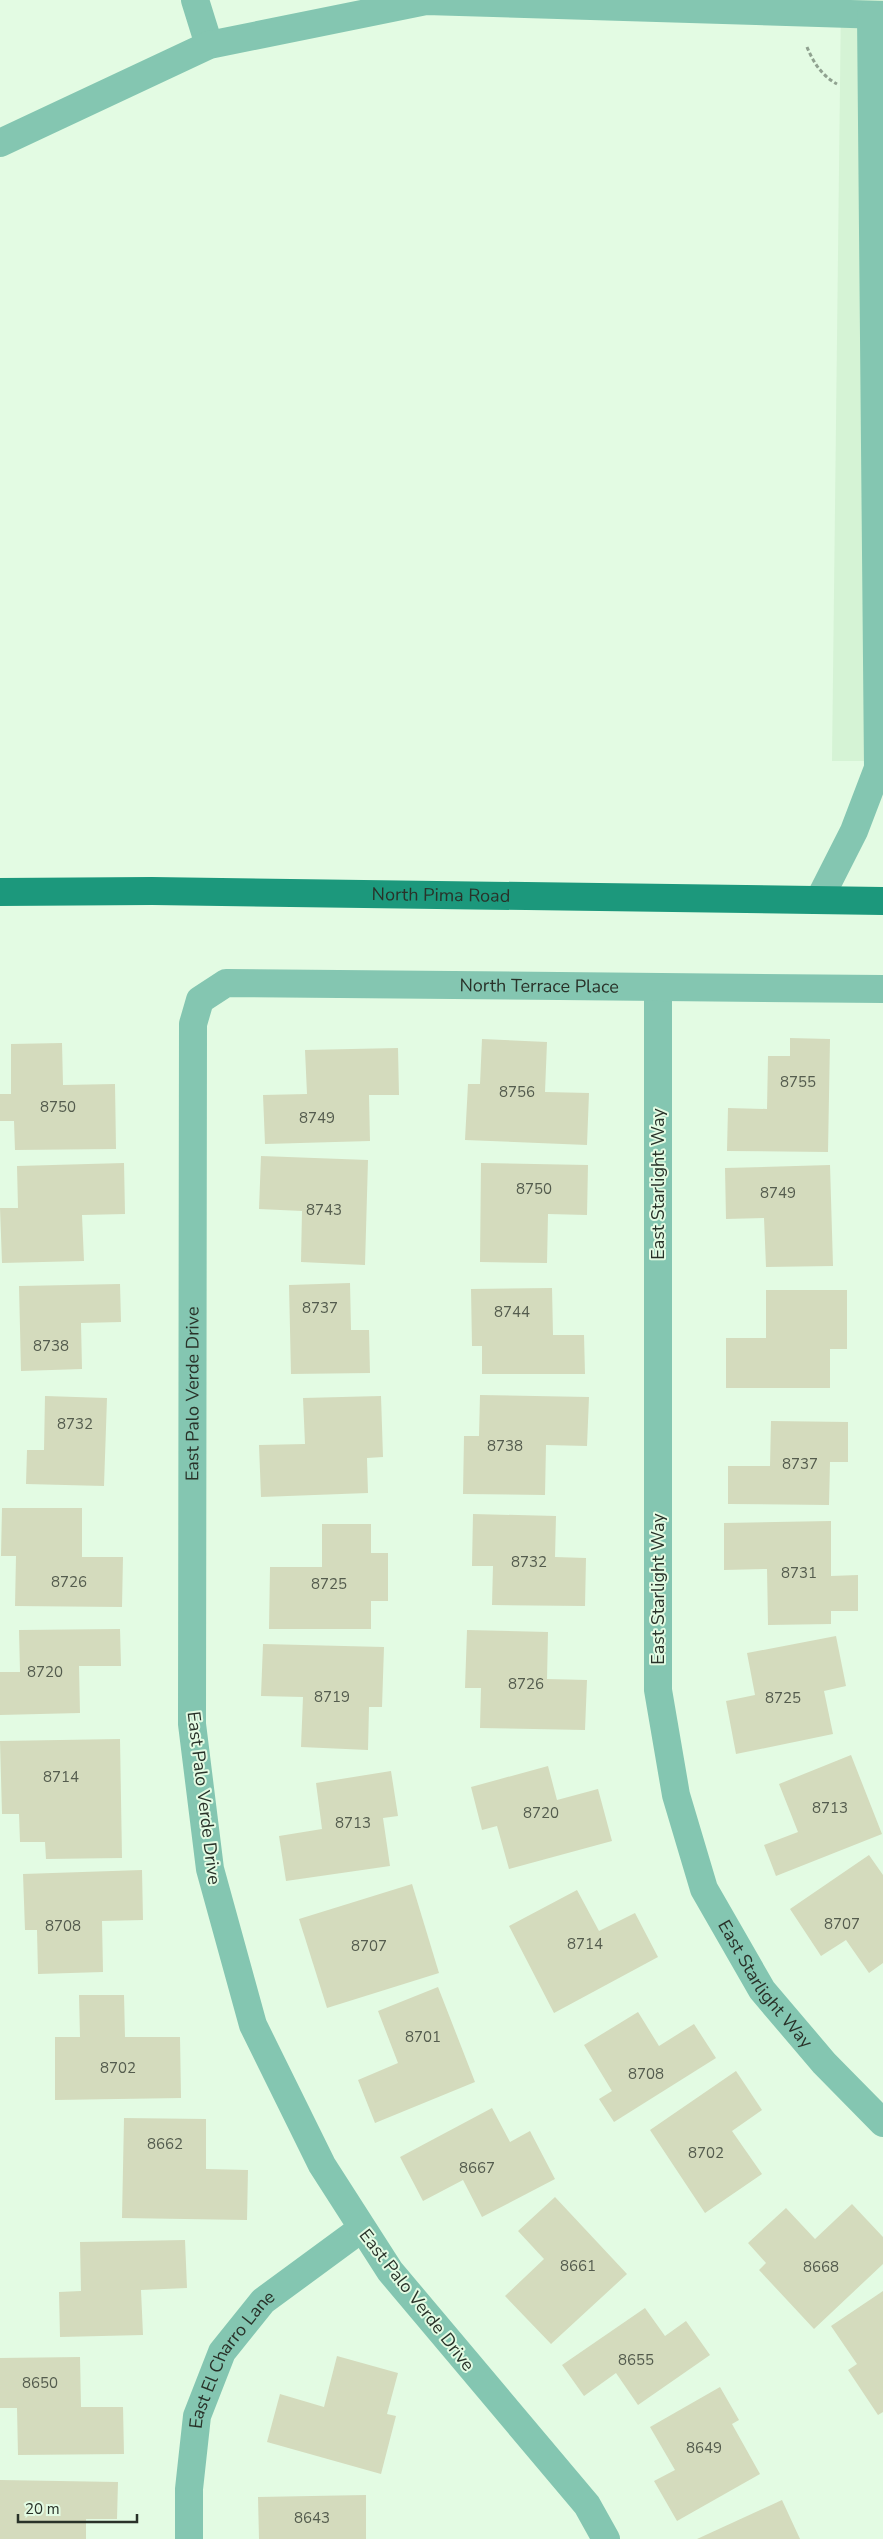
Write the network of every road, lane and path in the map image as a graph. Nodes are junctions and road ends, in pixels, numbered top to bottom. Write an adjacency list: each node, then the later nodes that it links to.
1 (195, 0): 5 (street)
2 (696, 4): 3 (street); 5 (street)
3 (802, 13): 4 (street); 6 (path)
4 (877, 15): 6 (street)
5 (209, 45): 7 (street)
6 (871, 95): 8 (street)
7 (0, 143)
8 (880, 774): 10 (street)
9 (0, 892): 10 (main road, North Pima Road)
10 (820, 900): 11 (main road, North Pima Road)
11 (883, 901)
12 (658, 987): 13 (street, North Terrace Place); 14 (street, North Terrace Place); 15 (street, East Starlight Way)
13 (883, 989)
14 (200, 1000): 16 (street, East Palo Verde Drive)
15 (883, 2123)
16 (361, 2229): 17 (street, East El Charro Lane); 18 (street, East Palo Verde Drive)
17 (189, 2539)
18 (606, 2539)

